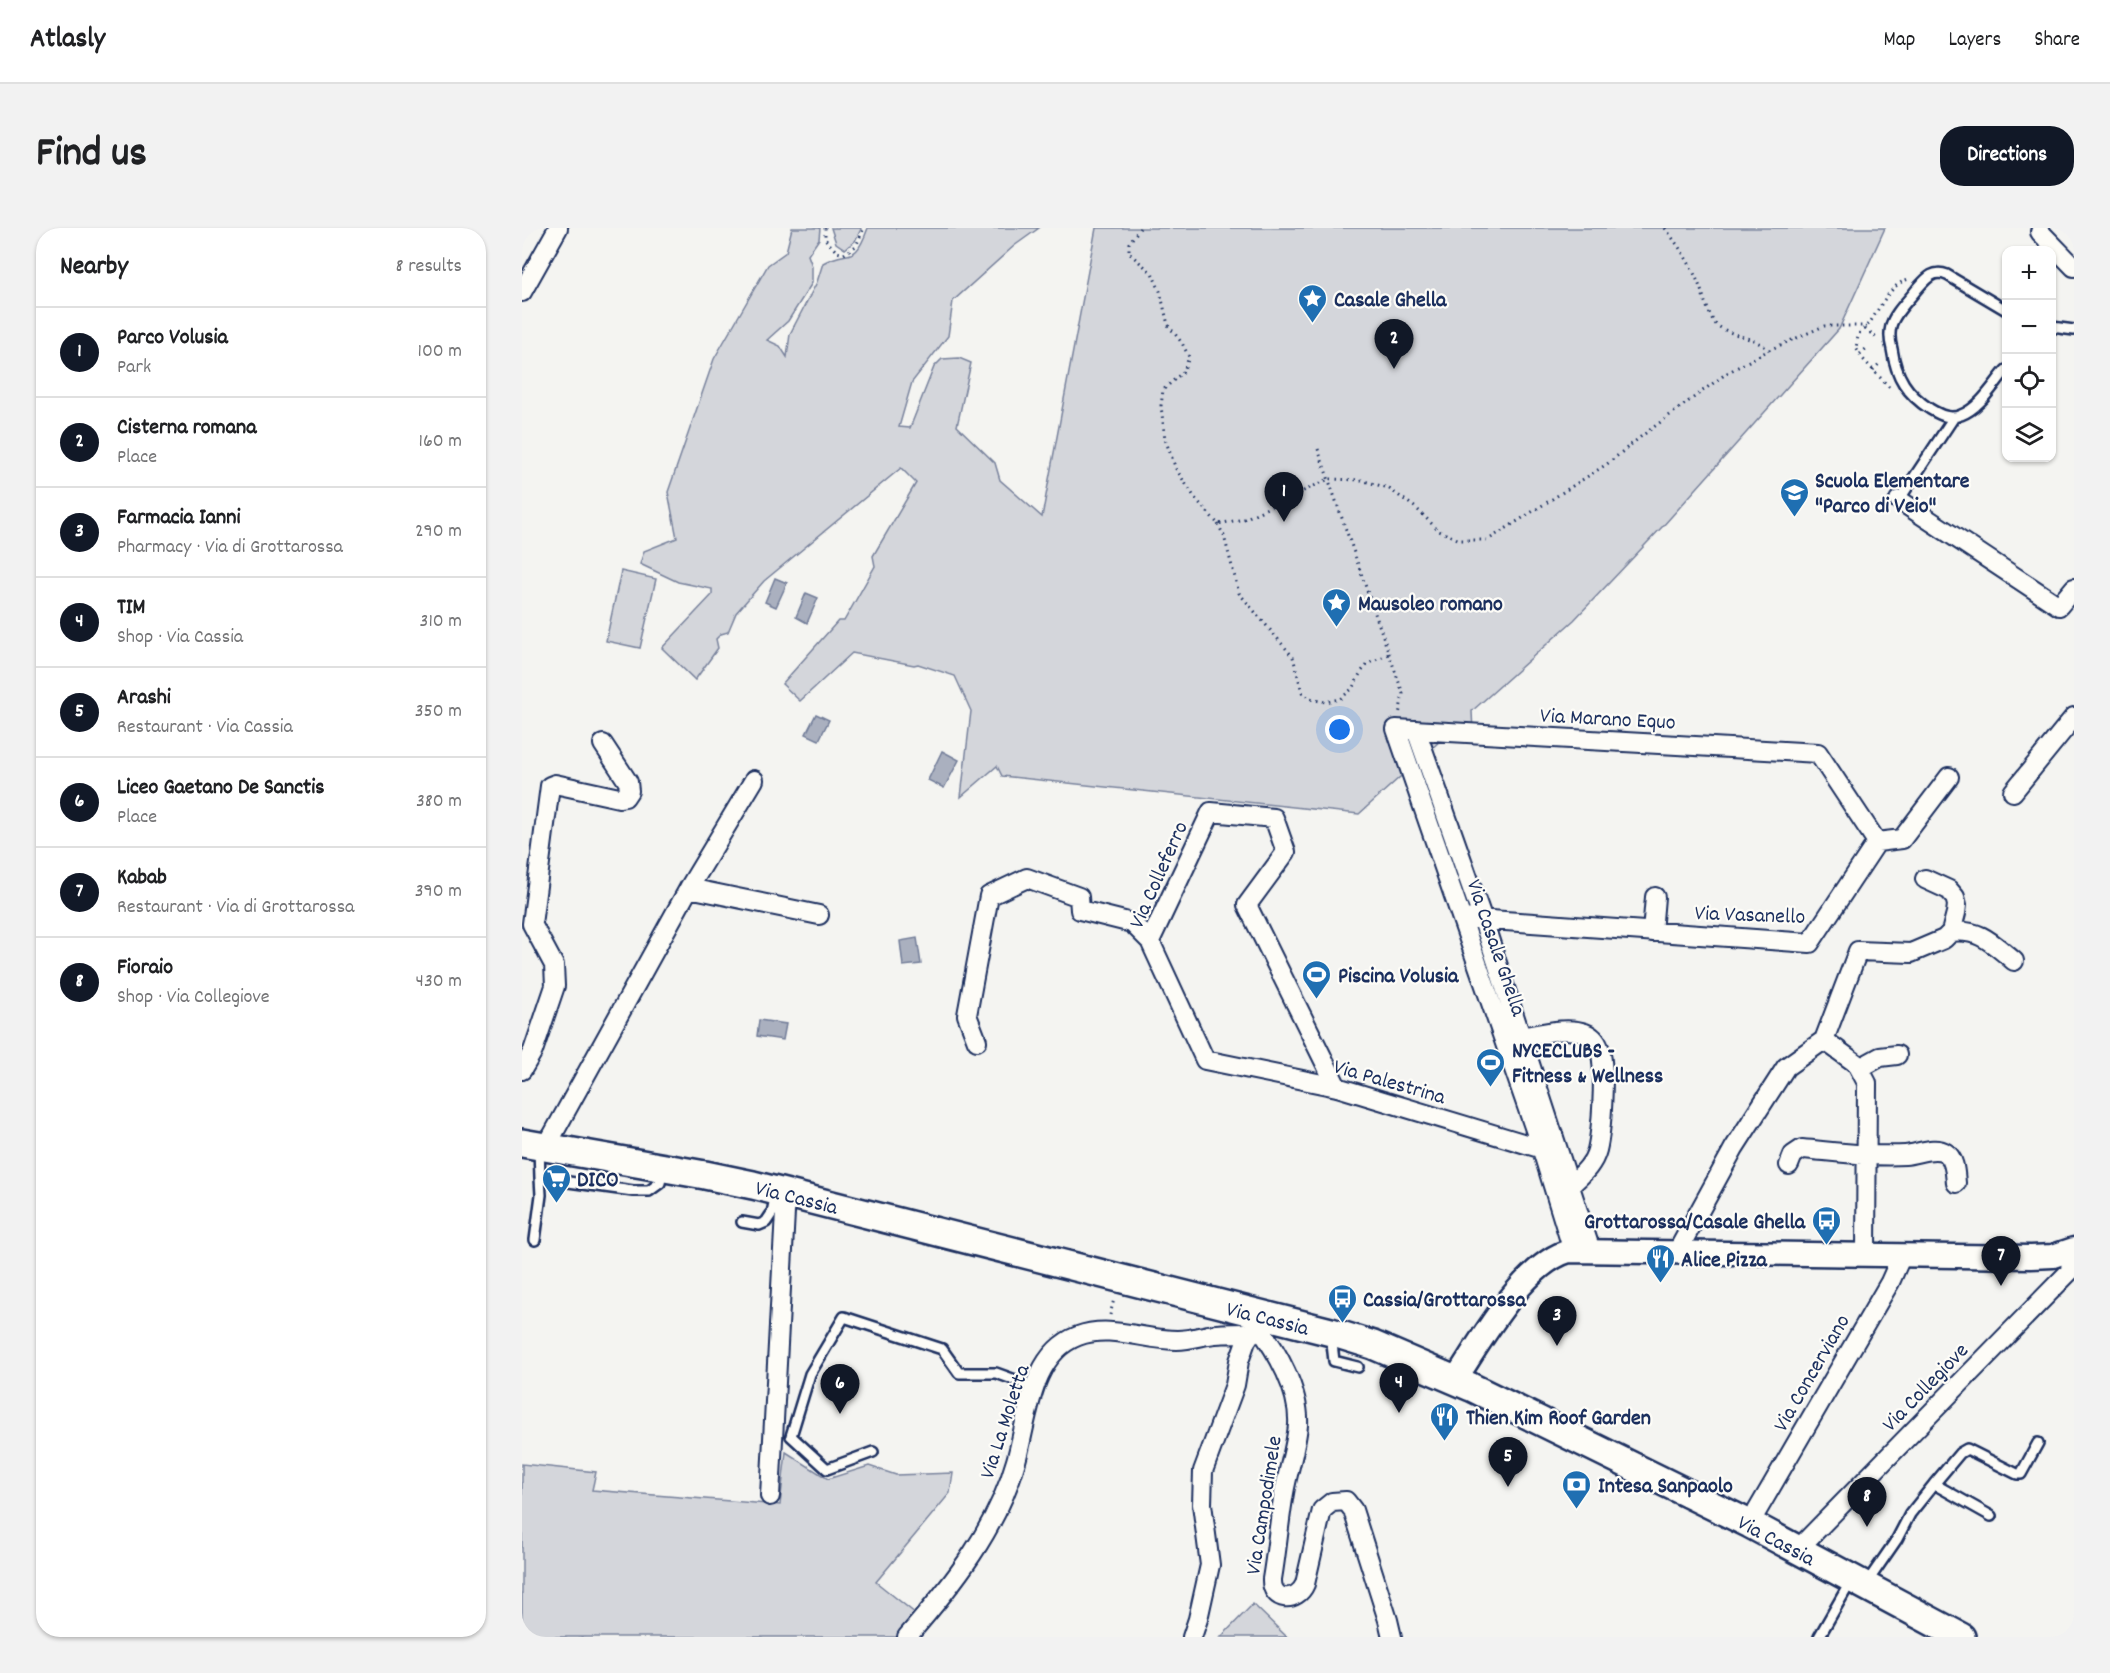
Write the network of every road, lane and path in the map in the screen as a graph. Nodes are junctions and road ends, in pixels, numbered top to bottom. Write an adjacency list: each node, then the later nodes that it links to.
1 (558, 228): 9 (street)
2 (825, 228): 3 (path)
3 (864, 228)
4 (1140, 228): 26 (path)
5 (1665, 228): 16 (path)
6 (2040, 232): 7 (street)
7 (2074, 267)
8 (1914, 279): 11 (path)
9 (522, 292)
10 (2002, 307): 22 (lane)
11 (1866, 327): 14 (path); 16 (path); 17 (path)
12 (2056, 329): 13 (lane)
13 (2074, 330)
14 (1877, 338)
15 (1868, 347): 17 (path)
16 (1769, 350): 24 (path)
17 (1860, 354): 19 (path)
18 (1879, 364): 19 (path)
19 (1873, 370): 21 (path)
20 (2002, 376): 22 (lane)
21 (1889, 387)
22 (1954, 417): 25 (lane)
23 (1318, 449): 24 (path)
24 (1329, 480): 26 (path); 28 (path)
25 (1899, 500): 27 (street)
26 (1218, 525): 28 (path)
27 (2074, 588)
28 (1389, 654): 30 (path)
29 (2074, 717): 35 (street)
30 (1396, 729): 31 (street, Via Marano Equo); 42 (street, Via Casale Ghella)
31 (1416, 730): 36 (street, Via Marano Equo); 43 (street, Via Casale Ghella)
32 (603, 744): 37 (street)
33 (1949, 777): 36 (street)
34 (754, 780): 39 (street)
35 (2013, 792)
36 (1877, 842): 44 (street, Via Vasanello)
37 (531, 870): 54 (street)
38 (1926, 879): 45 (street)
39 (688, 888): 41 (street); 56 (street)
40 (1655, 897): 44 (street)
41 (819, 915)
42 (1463, 918): 43 (street, Via Vasanello); 57 (street, Via Casale Ghella)
43 (1483, 920): 44 (street, Via Vasanello); 48 (street, Via Casale Ghella)
44 (1652, 932)
45 (1947, 935): 47 (street); 49 (street)
46 (1150, 941): 50 (street); 52 (street, Via Colleferro); 55 (street, Via Colleferro)
47 (2014, 961)
48 (1521, 1037): 57 (street, Via Casale Ghella); 63 (street)
49 (1824, 1040): 53 (street); 68 (street)
50 (977, 1041)
51 (1897, 1054): 53 (street)
52 (1205, 1060): 55 (street, Via Palestrina)
53 (1860, 1068): 58 (street)
54 (522, 1070)
55 (1337, 1088): 57 (street, Via Palestrina)
56 (536, 1145): 60 (main road, Via Cassia); 61 (lane)
57 (1550, 1152): 63 (street, Via Casale Ghella); 67 (street, Via Casale Ghella)
58 (1866, 1154): 59 (street); 62 (street); 70 (street)
59 (1789, 1165)
60 (663, 1167): 61 (lane); 64 (main road, Via Cassia)
61 (540, 1178): 66 (lane)
62 (1956, 1183)
63 (1569, 1186): 67 (street, Via Casale Ghella)
64 (781, 1192): 65 (lane); 72 (main road, Via Cassia); 80 (street)
65 (742, 1222)
66 (535, 1240)
67 (1582, 1251): 68 (street); 75 (street)
68 (1677, 1252): 70 (street)
69 (2072, 1253): 71 (street); 83 (street, Via Collegiove)
70 (1866, 1254): 71 (street)
71 (1902, 1255): 81 (street, Via Concerviano)
72 (1250, 1326): 73 (main road, Via Cassia); 76 (street, Via La Moletta); 86 (street); 87 (street, Via Campodimele)
73 (1331, 1332): 74 (lane); 75 (main road, Via Cassia)
74 (1358, 1367)
75 (1455, 1380): 83 (main road, Via Cassia)
76 (1035, 1387): 78 (lane); 85 (street, Via La Moletta)
77 (2038, 1443): 79 (lane)
78 (873, 1452)
79 (1934, 1484): 82 (lane); 84 (lane)
80 (770, 1496)
81 (1757, 1512)
82 (1991, 1516)
83 (1797, 1550): 84 (main road, Via Cassia)
84 (1858, 1582): 88 (lane); 89 (main road, Via Cassia)
85 (907, 1637)
86 (1192, 1637)
87 (1392, 1637)
88 (1819, 1637)
89 (1961, 1637)

